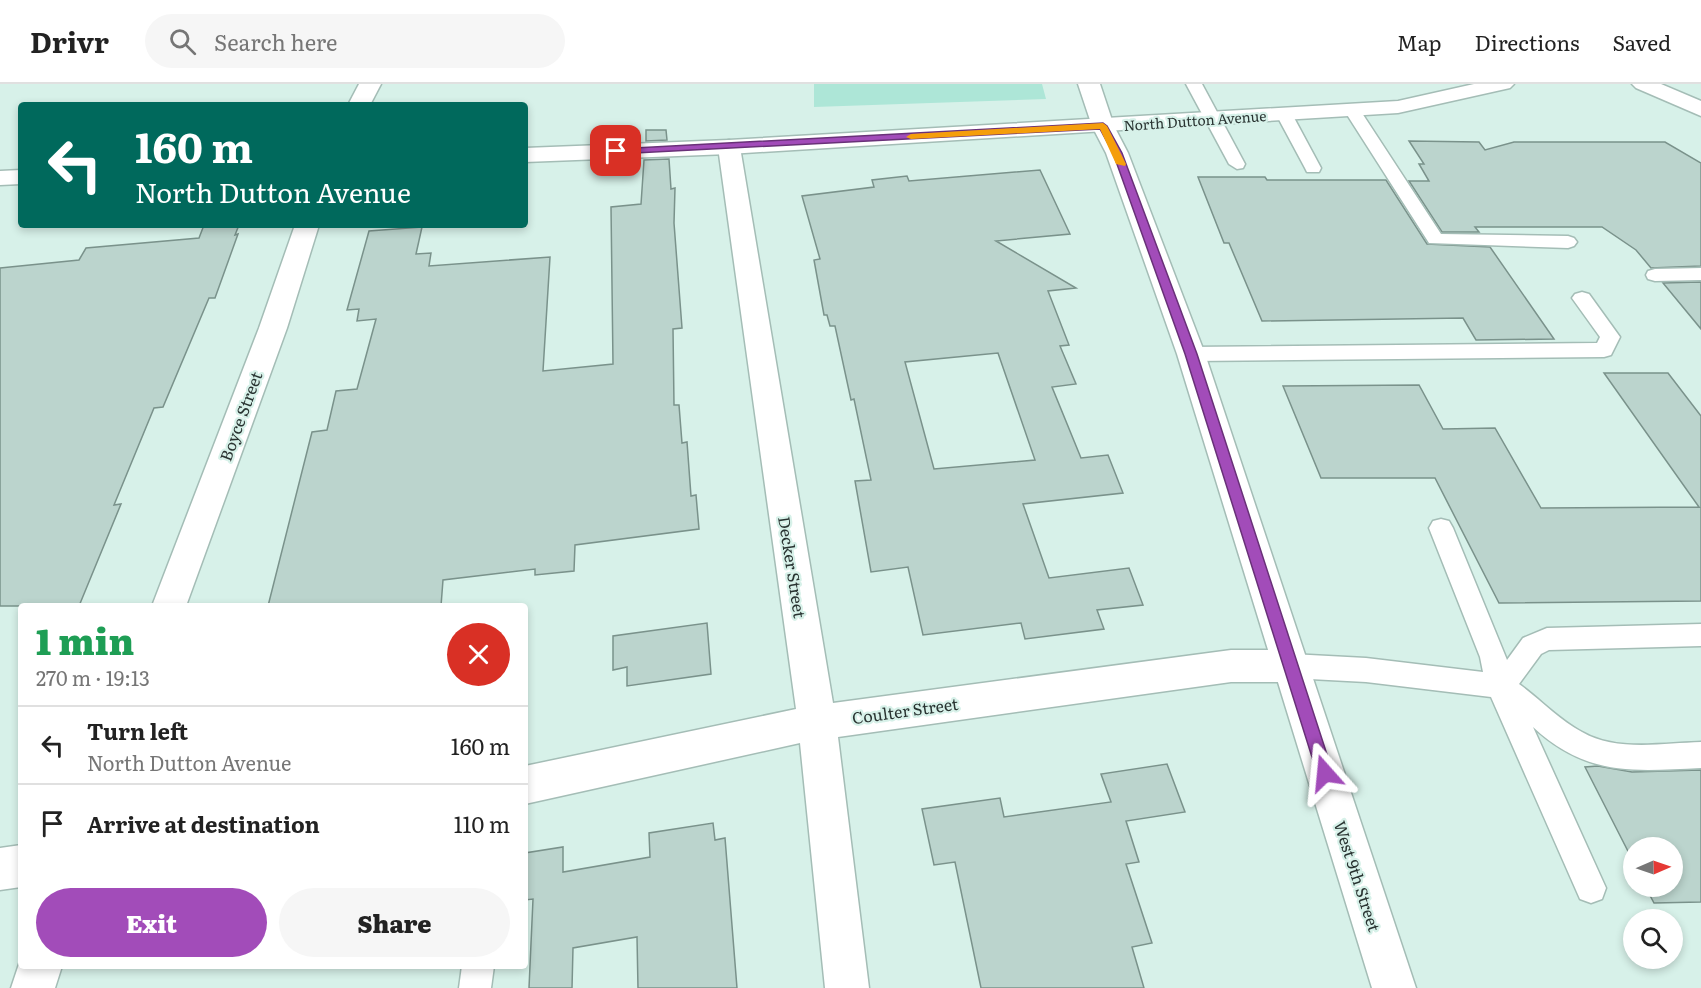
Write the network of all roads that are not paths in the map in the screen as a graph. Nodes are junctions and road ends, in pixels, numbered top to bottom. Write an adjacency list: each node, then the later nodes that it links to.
1 (370, 84): 6 (street)
2 (1089, 84): 11 (street, West 9th Street)
3 (1194, 84): 10 (lane)
4 (1502, 84): 8 (street, North Dutton Avenue)
5 (1653, 86): 7 (street)
6 (361, 102)
7 (1701, 109)
8 (1352, 110): 9 (street, North Dutton Avenue); 19 (lane)
9 (1284, 114): 10 (street, North Dutton Avenue); 15 (lane)
10 (1212, 119): 11 (street, North Dutton Avenue); 14 (lane)
11 (1103, 126): 12 (street, North Dutton Avenue); 23 (street, West 9th Street)
12 (729, 147): 13 (street, North Dutton Avenue); 29 (street, Decker Street)
13 (528, 155)
14 (1237, 164)
15 (1313, 168)
16 (18, 177): 17 (street)
17 (0, 178)
18 (306, 228): 25 (street, Boyce Street)
19 (1568, 242)
20 (1701, 274): 21 (lane)
21 (1655, 275)
22 (1582, 298): 23 (lane)
23 (1191, 354): 27 (street, West 9th Street)
24 (1441, 528): 28 (lane)
25 (170, 603)
26 (1701, 635): 28 (lane)
27 (1291, 666): 28 (lane); 29 (street, Coulter Street); 40 (street, West 9th Street)
28 (1500, 686): 30 (lane); 34 (lane)
29 (817, 722): 31 (street, Coulter Street); 39 (street, Decker Street)
30 (1701, 754)
31 (528, 784)
32 (18, 866): 33 (street)
33 (0, 868)
34 (1591, 888)
35 (39, 969): 37 (street)
36 (478, 969): 38 (lane)
37 (33, 988)
38 (475, 988)
39 (847, 988)
40 (1394, 988)

